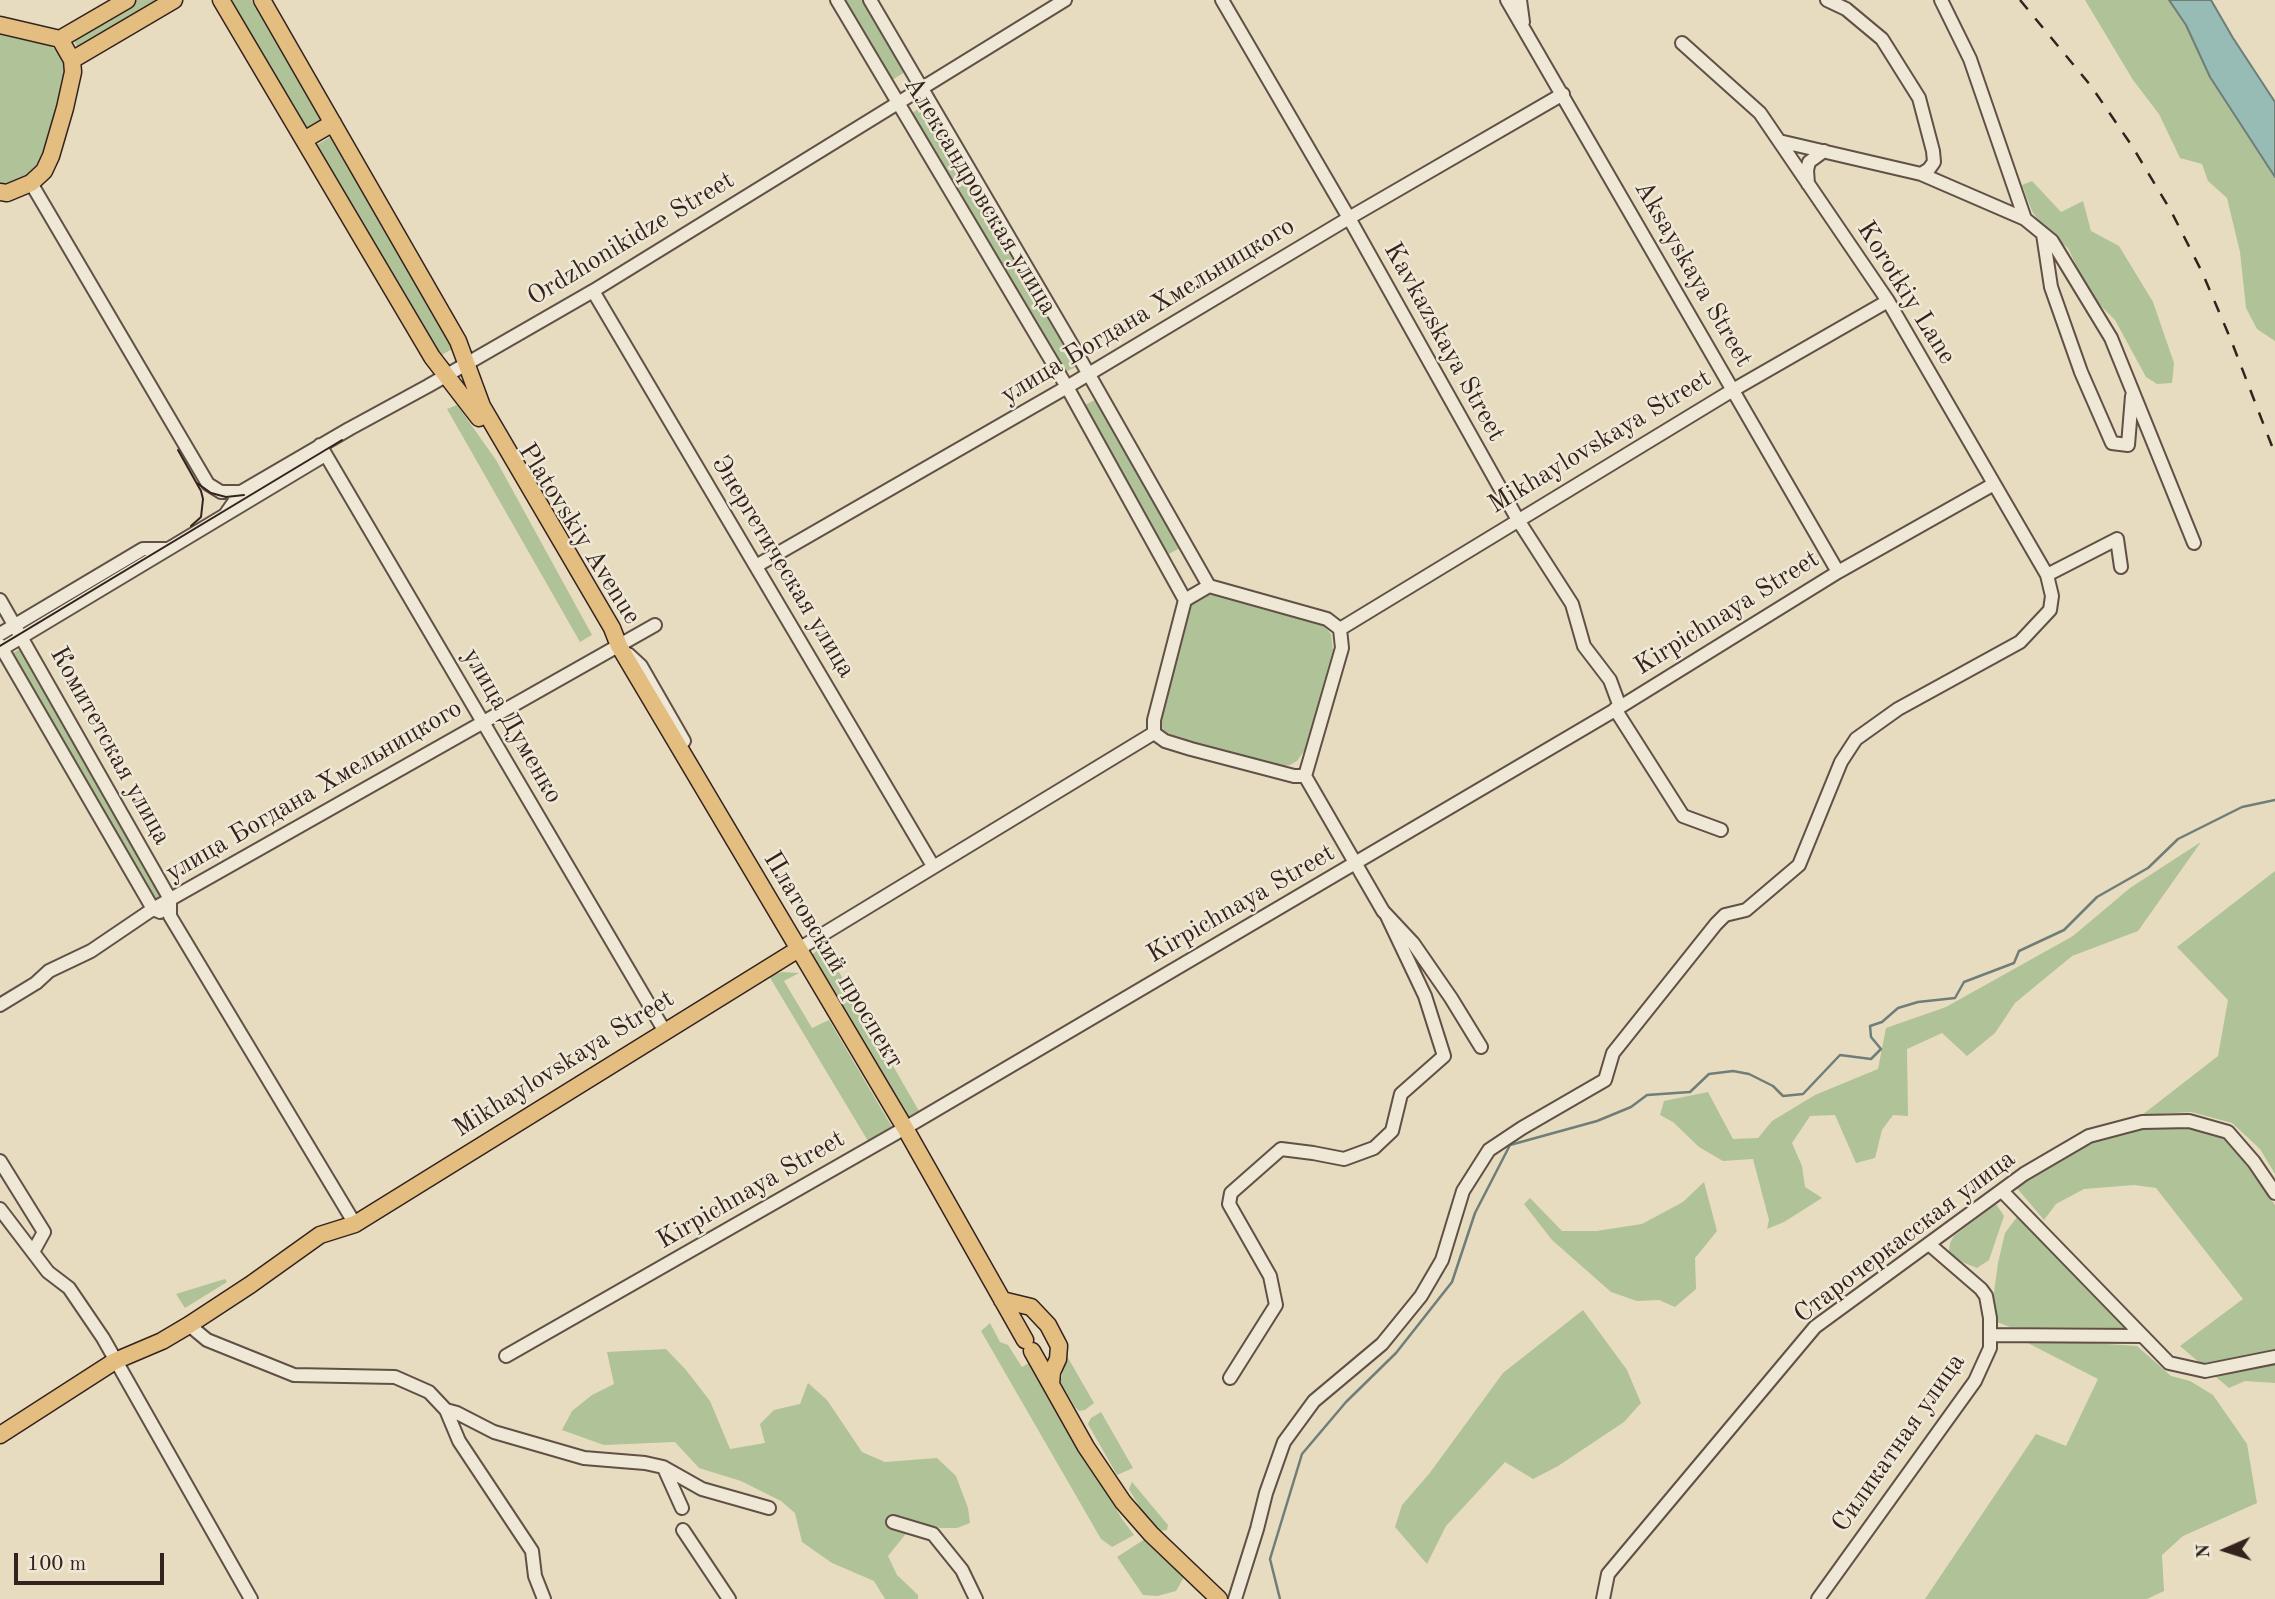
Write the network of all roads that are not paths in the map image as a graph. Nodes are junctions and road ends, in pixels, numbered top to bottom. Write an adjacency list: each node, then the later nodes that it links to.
1 (127, 0): 15 (main road)
2 (174, 0): 17 (main road)
3 (221, 0): 22 (main road, Platovskiy Avenue)
4 (262, 0): 21 (main road, Platovskiy Avenue)
5 (837, 0): 20 (street, Александровская улица)
6 (870, 0): 18 (street, Александровская улица)
7 (1065, 0): 18 (street, Ordzhonikidze Street)
8 (1222, 0): 29 (street, Kavkazskaya Street)
9 (1507, 0): 14 (street, Aksayskaya Street)
10 (1520, 0): 14 (street)
11 (1827, 0): 25 (street)
12 (1941, 0): 30 (street)
13 (0, 25): 15 (main road)
14 (1524, 30): 19 (street, Aksayskaya Street)
15 (60, 40): 17 (main road)
16 (1682, 43): 23 (street, Korotkiy Lane)
17 (72, 60): 26 (main road)
18 (923, 88): 20 (street, Ordzhonikidze Street); 36 (street, Александровская улица)
19 (1563, 94): 29 (street, улица Богдана Хмельницкого); 38 (street, Aksayskaya Street)
20 (898, 103): 32 (street, Ordzhonikidze Street); 37 (street, Александровская улица)
21 (333, 123): 22 (main road); 34 (main road, Platovskiy Avenue)
22 (304, 140): 35 (main road, Platovskiy Avenue)
23 (1779, 141): 24 (street); 27 (street, Korotkiy Lane)
24 (1824, 151): 25 (street); 27 (street)
25 (1921, 174): 30 (street)
26 (31, 183): 28 (main road); 42 (street)
27 (1808, 184): 33 (street, Korotkiy Lane)
28 (0, 192)
29 (1349, 218): 36 (street, улица Богдана Хмельницкого); 44 (street, Kavkazskaya Street)
30 (2025, 219): 31 (street)
31 (2043, 234): 39 (street); 39 (street)
32 (593, 291): 34 (street, Ordzhonikidze Street); 47 (street, Энергетическая улица)
33 (1888, 301): 38 (street, Mikhaylovskaya Street); 41 (street, Korotkiy Lane)
34 (465, 363): 35 (street, Ordzhonikidze Street); 59 (main road, Platovskiy Avenue)
35 (448, 374): 40 (street, Ordzhonikidze Street); 59 (main road, Platovskiy Avenue)
36 (1089, 375): 37 (street, улица Богдана Хмельницкого); 51 (street, Александровская улица)
37 (1067, 387): 47 (street, улица Богдана Хмельницкого); 53 (street, Александровская улица)
38 (1733, 390): 44 (street, Mikhaylovskaya Street); 49 (street, Aksayskaya Street)
39 (2133, 393): 45 (street)
40 (323, 450): 42 (street); 43 (street); 62 (street, улица Думенко)
41 (1994, 484): 49 (street, Kirpichnaya Street); 50 (street, Korotkiy Lane)
42 (241, 492): 43 (street)
43 (225, 515): 46 (street)
44 (1518, 520): 56 (street, Mikhaylovskaya Street); 61 (street, Kavkazskaya Street)
45 (2194, 543)
46 (169, 549): 54 (street); 58 (street)
47 (756, 565): 67 (street, Энергетическая улица)
48 (2121, 567): 50 (street)
49 (1838, 572): 61 (street, Kirpichnaya Street)
50 (2047, 575): 105 (street, Korotkiy Lane)
51 (1209, 586): 53 (street); 56 (street)
52 (0, 600): 54 (street, Комитетская улица)
53 (1185, 600): 63 (street)
54 (15, 625): 57 (street); 58 (street, Комитетская улица)
55 (655, 625): 59 (street, улица Богдана Хмельницкого)
56 (1340, 629): 64 (street)
57 (0, 634)
58 (22, 637): 60 (street); 68 (street, Комитетская улица)
59 (620, 646): 62 (street, улица Богдана Хмельницкого); 72 (main road, Платовский проспект)
60 (1, 648): 69 (street, Комитетская улица)
61 (1617, 708): 65 (street, Kavkazskaya Street); 66 (street, Kirpichnaya Street)
62 (484, 721): 68 (street, улица Богдана Хмельницкого); 74 (street, улица Думенко)
63 (1154, 733): 64 (street); 67 (street, Mikhaylovskaya Street)
64 (1305, 776): 66 (street)
65 (1721, 830)
66 (1356, 863): 71 (street); 76 (street, Kirpichnaya Street)
67 (933, 866): 72 (street, Mikhaylovskaya Street)
68 (170, 899): 69 (street, улица Богдана Хмельницкого); 70 (street, Комитетская улица)
69 (153, 909): 70 (street); 73 (street, улица Богдана Хмельницкого)
70 (170, 916): 81 (street)
71 (1387, 916): 75 (street); 91 (street)
72 (797, 950): 74 (main road, Mikhaylovskaya Street); 76 (main road, Платовский проспект)
73 (0, 1005)
74 (664, 1030): 81 (main road, Mikhaylovskaya Street)
75 (1481, 1048)
76 (905, 1128): 84 (main road, Платовский проспект); 88 (street, Kirpichnaya Street)
77 (0, 1161): 83 (street)
78 (2002, 1191): 79 (street, Старочеркасская улица); 82 (street, Старочеркасская улица); 87 (street)
79 (2275, 1193)
80 (0, 1209): 83 (street)
81 (355, 1223): 85 (main road, Mikhaylovskaya Street)
82 (1930, 1245): 86 (street, Силикатная улица); 106 (street, Старочеркасская улица)
83 (33, 1252): 90 (street)
84 (1002, 1300): 92 (main road, Платовский проспект); 92 (main road)
85 (189, 1325): 90 (main road, Mikhaylovskaya Street); 93 (street)
86 (1990, 1335): 87 (street); 107 (street, Силикатная улица)
87 (2143, 1336): 89 (street)
88 (506, 1356)
89 (2275, 1357)
90 (115, 1361): 94 (main road, Mikhaylovskaya Street); 100 (street)
91 (1230, 1378)
92 (1051, 1384): 104 (main road, Платовский проспект)
93 (452, 1411): 95 (street); 101 (street)
94 (0, 1435)
95 (663, 1468): 96 (street); 97 (street)
96 (682, 1508)
97 (769, 1508)
98 (893, 1521): 103 (street)
99 (684, 1530): 102 (street)
100 (251, 1599)
101 (544, 1599)
102 (729, 1599)
103 (976, 1599)
104 (1219, 1599)
105 (1235, 1599)
106 (1603, 1599)
107 (1818, 1599)

